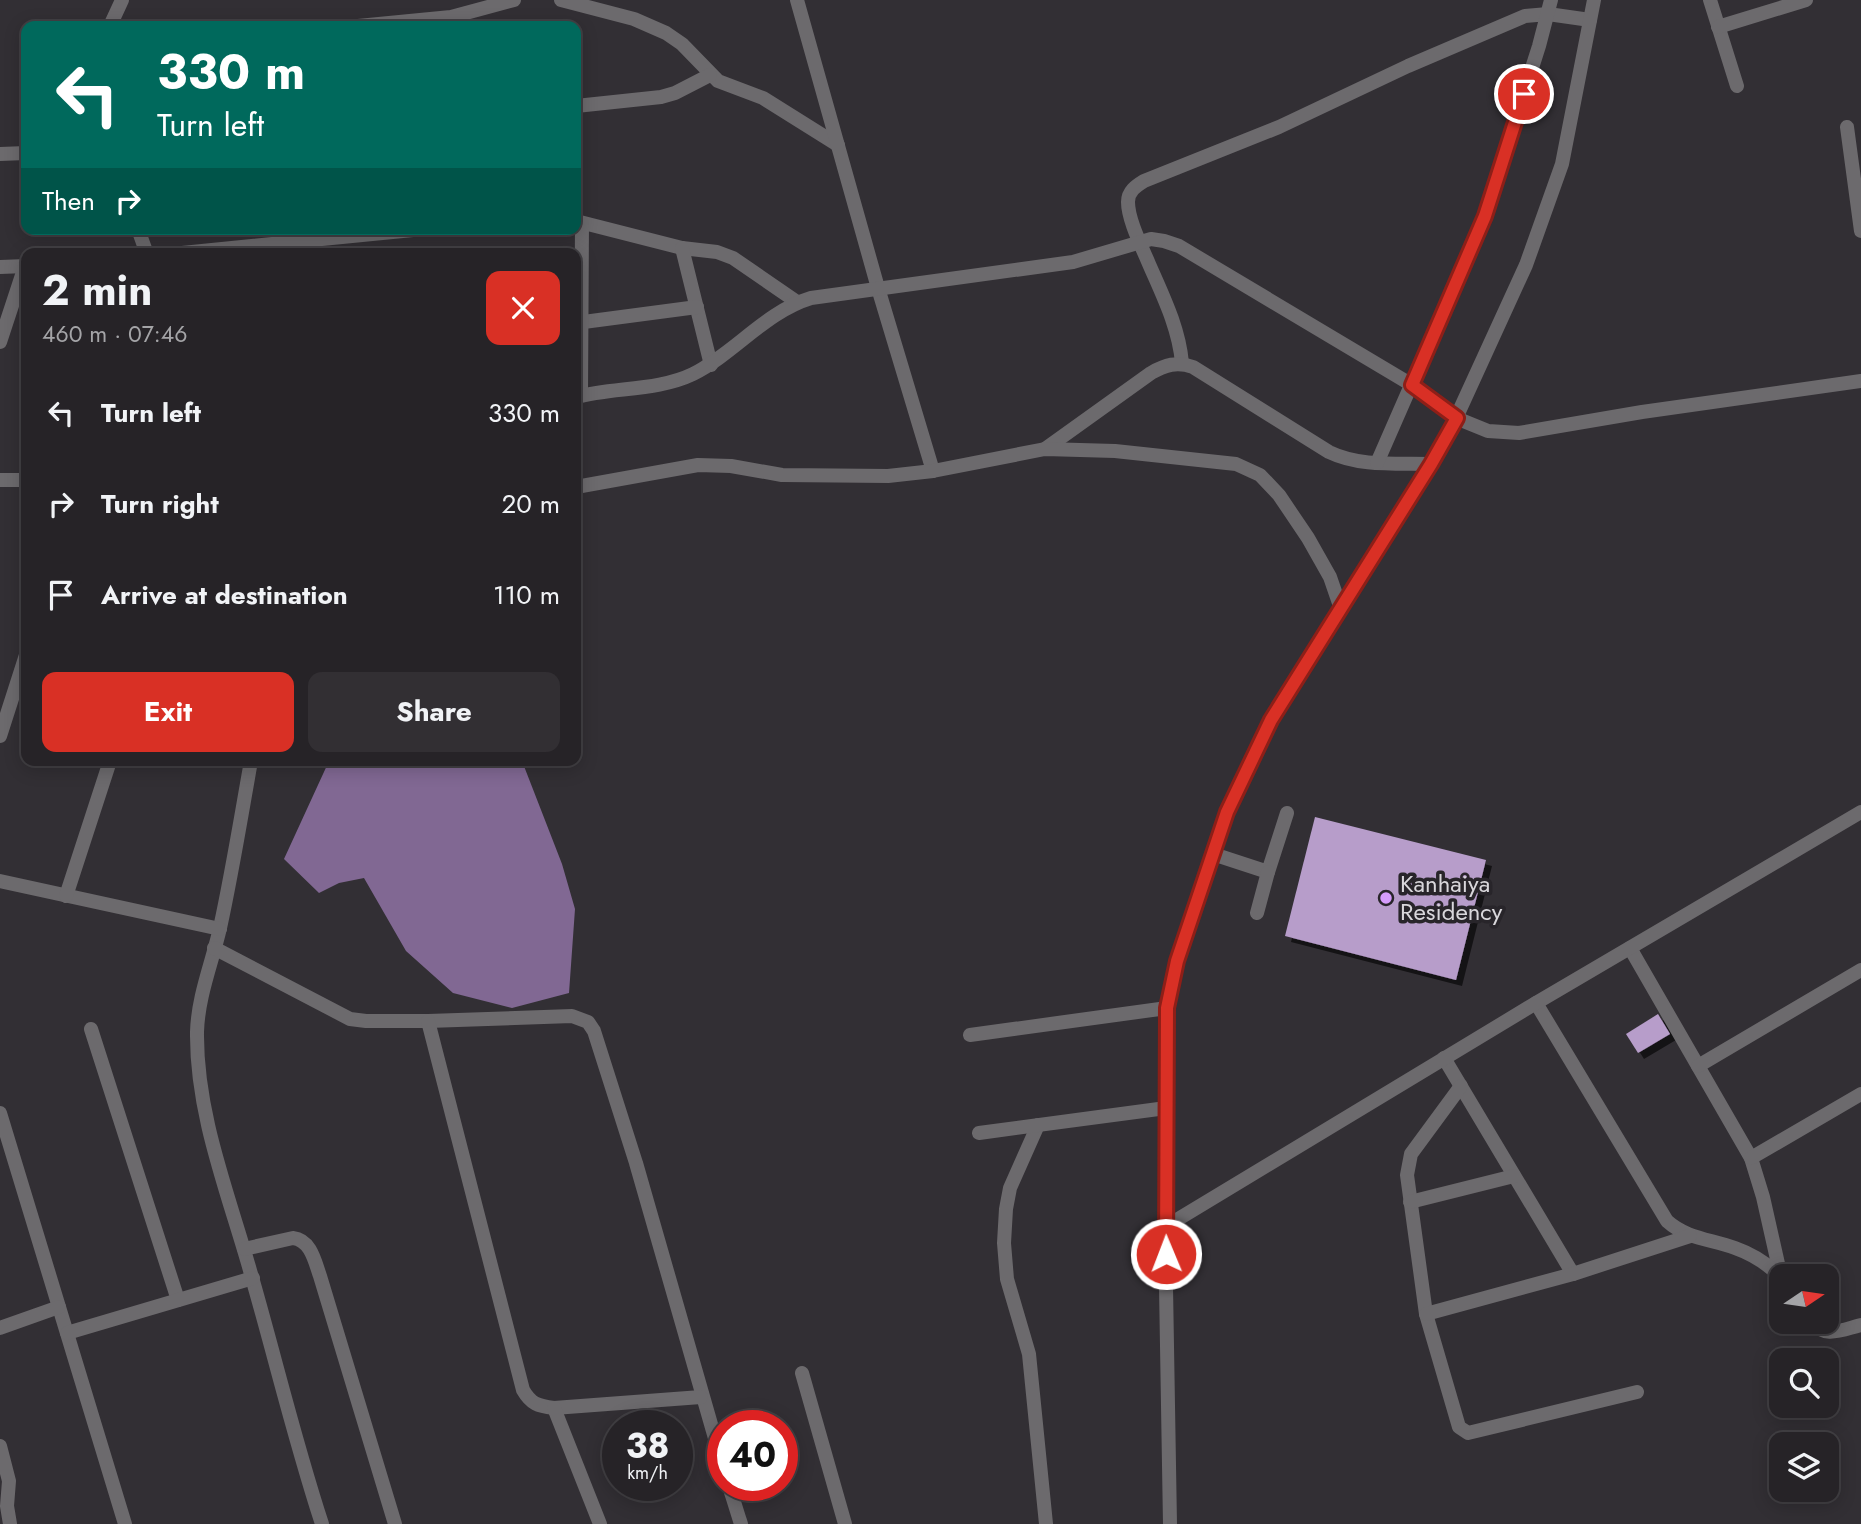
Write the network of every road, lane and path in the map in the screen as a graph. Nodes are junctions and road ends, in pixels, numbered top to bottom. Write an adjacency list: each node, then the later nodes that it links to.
1 (122, 0): 10 (street)
2 (514, 0): 11 (street)
3 (561, 0): 13 (street)
4 (797, 0): 17 (street)
5 (1594, 0): 9 (street)
6 (1710, 0): 12 (street)
7 (1805, 0): 12 (street)
8 (1549, 7): 9 (street); 23 (street); 37 (street)
9 (1590, 20): 39 (street)
10 (112, 21)
11 (410, 21)
12 (1718, 27): 14 (street)
13 (710, 75): 15 (street); 17 (street)
14 (1737, 86)
15 (581, 105)
16 (1847, 127): 21 (street)
17 (838, 145): 29 (street)
18 (0, 153): 19 (street)
19 (21, 153)
20 (581, 223): 25 (street)
21 (1861, 231)
22 (363, 235): 24 (street)
23 (1139, 241): 29 (street); 34 (street); 37 (street)
24 (232, 248)
25 (682, 248): 30 (street); 31 (street)
26 (21, 266): 27 (street)
27 (0, 267)
28 (21, 281): 33 (street)
29 (878, 288): 30 (street); 43 (street)
30 (797, 302): 35 (street)
31 (697, 307): 32 (street); 35 (street)
32 (581, 323)
33 (0, 342)
34 (1182, 363): 40 (street); 41 (street)
35 (710, 365): 38 (street)
36 (1861, 381): 39 (street)
37 (1412, 385): 39 (street); 41 (street)
38 (581, 396)
39 (1457, 418): 42 (street)
40 (1045, 449): 43 (street); 47 (street)
41 (1377, 463): 42 (street)
42 (1431, 464): 47 (street)
43 (933, 471): 46 (street)
44 (0, 480): 45 (street)
45 (21, 480)
46 (581, 486)
47 (1340, 609): 54 (street)
48 (21, 671): 49 (street)
49 (0, 736)
50 (108, 766): 57 (street)
51 (250, 766): 59 (street)
52 (1861, 812): 61 (street)
53 (1287, 813): 55 (street)
54 (1213, 854): 55 (street); 64 (street)
55 (1268, 872): 58 (street)
56 (0, 881): 57 (street)
57 (66, 896): 59 (street)
58 (1257, 913)
59 (220, 929): 60 (street)
60 (214, 948): 65 (street); 81 (street)
61 (1630, 948): 63 (street); 69 (street)
62 (1861, 970): 69 (street)
63 (1536, 1003): 68 (street); 80 (street)
64 (1167, 1008): 67 (street); 72 (street)
65 (428, 1021): 95 (street); 96 (street)
66 (92, 1029): 86 (street)
67 (970, 1035)
68 (1444, 1058): 70 (street); 79 (street)
69 (1698, 1066): 76 (street)
70 (1461, 1086): 77 (street); 78 (street)
71 (1861, 1094): 76 (street)
72 (1166, 1108): 74 (street); 79 (street)
73 (0, 1113): 87 (street)
74 (1038, 1125): 75 (street); 107 (street)
75 (979, 1133)
76 (1751, 1158): 82 (street)
77 (1514, 1176): 78 (street); 84 (street)
78 (1410, 1202): 88 (street)
79 (1165, 1227): 108 (street)
80 (1690, 1236): 83 (street); 84 (street)
81 (244, 1249): 85 (street); 103 (street)
82 (1778, 1264)
83 (1769, 1267)
84 (1573, 1274): 88 (street)
85 (253, 1278): 86 (street); 102 (street)
86 (178, 1300): 92 (street)
87 (59, 1307): 90 (street); 92 (street)
88 (1426, 1314): 94 (street)
89 (1861, 1325): 91 (street)
90 (0, 1328)
91 (1839, 1331)
92 (67, 1333): 101 (street)
93 (802, 1374): 106 (street)
94 (1637, 1392)
95 (701, 1397): 96 (street); 97 (street)
96 (554, 1408): 104 (street)
97 (707, 1416)
98 (0, 1446): 100 (street)
99 (734, 1501): 105 (street)
100 (10, 1524)
101 (125, 1524)
102 (322, 1524)
103 (395, 1524)
104 (600, 1524)
105 (741, 1524)
106 (845, 1524)
107 (1046, 1524)
108 (1170, 1524)

